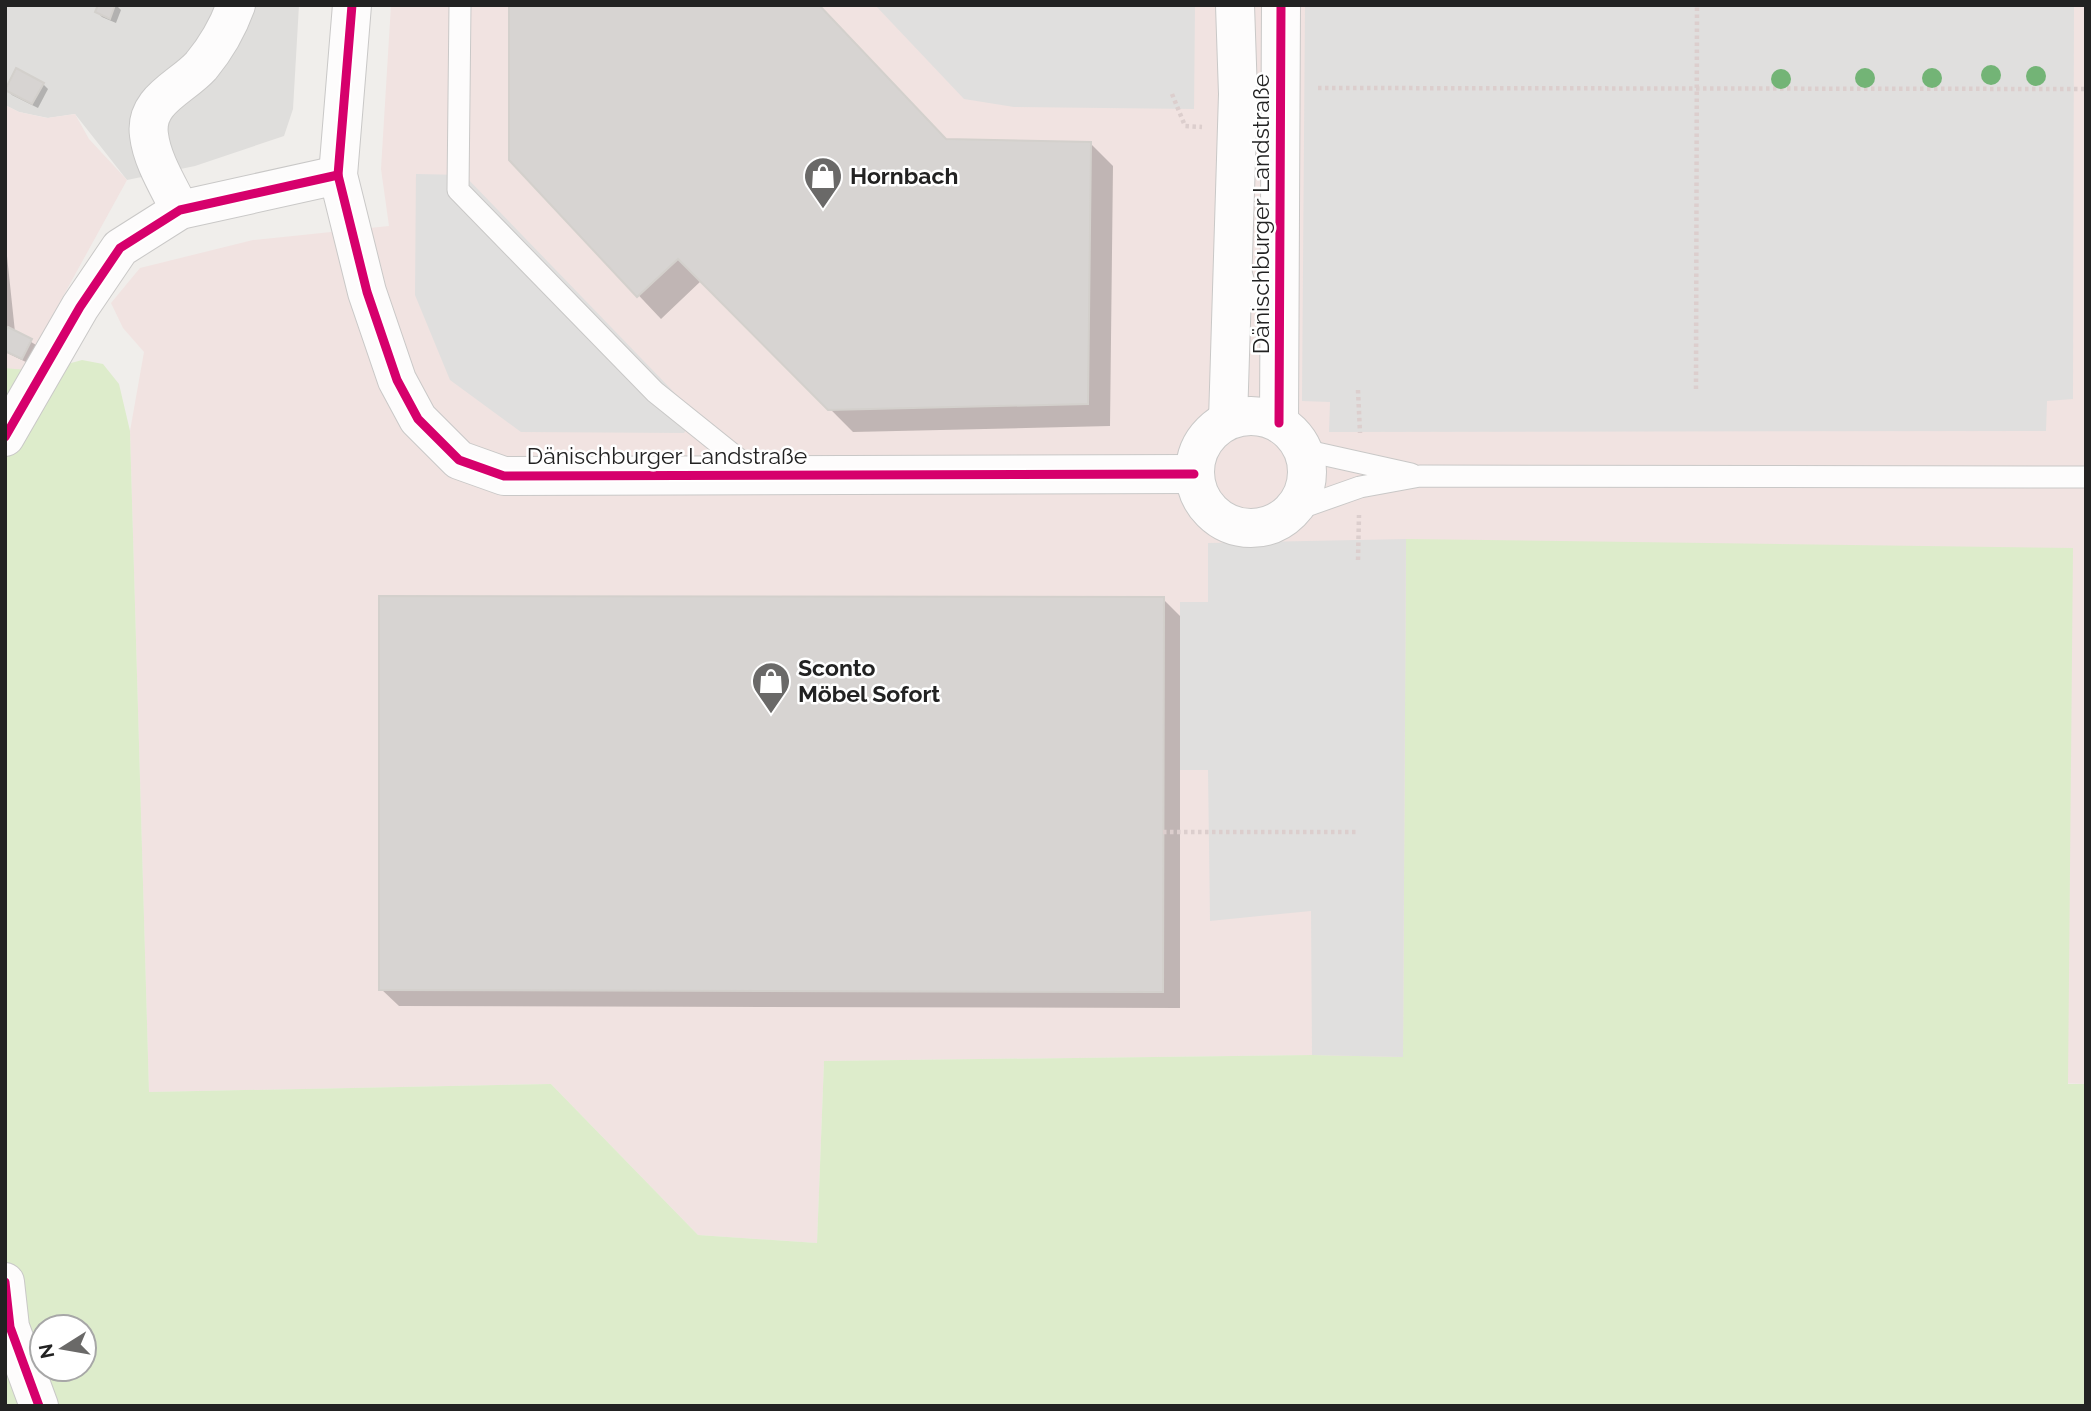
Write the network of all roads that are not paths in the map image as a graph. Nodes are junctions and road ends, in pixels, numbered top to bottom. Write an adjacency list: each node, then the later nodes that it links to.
1 (236, 5): 6 (street)
2 (352, 5): 5 (street, Dänischburger Landstraße)
3 (460, 5): 14 (lane)
4 (1259, 20): 7 (street, Dänischburger Landstraße); 8 (street, Dänischburger Landstraße)
5 (338, 175): 6 (street); 14 (street, Dänischburger Landstraße)
6 (180, 210): 11 (street)
7 (1281, 222): 8 (lane); 9 (street, Dänischburger Landstraße)
8 (1234, 235): 9 (lane); 10 (street, Dänischburger Landstraße)
9 (1280, 305): 12 (street, Dänischburger Landstraße)
10 (1228, 420): 12 (street); 13 (street)
11 (5, 437)
12 (1291, 437): 15 (lane); 17 (street)
13 (1194, 474): 14 (street, Dänischburger Landstraße); 17 (street)
14 (759, 475)
15 (1420, 476): 16 (lane); 17 (lane)
16 (2086, 477)
17 (1292, 511)
18 (5, 1282): 19 (street)
19 (39, 1406)

